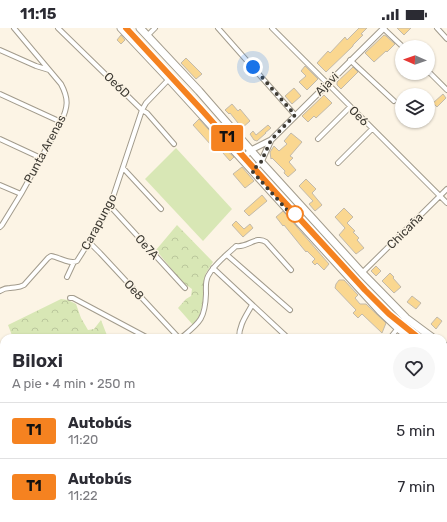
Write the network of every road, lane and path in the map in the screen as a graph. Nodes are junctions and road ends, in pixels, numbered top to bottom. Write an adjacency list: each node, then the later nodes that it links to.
1 (14, 28): 15 (street, Punta Arenas)
2 (58, 28): 23 (street, Oe6D)
3 (121, 28): 16 (main road)
4 (140, 28): 10 (main road)
5 (155, 28): 10 (street)
6 (218, 28): 24 (street)
7 (272, 28): 18 (street, Oe6)
8 (384, 28): 12 (street); 14 (street, Ajavi)
9 (437, 28): 11 (street)
10 (148, 35): 31 (main road)
11 (447, 39)
12 (396, 40)
13 (0, 50): 15 (street)
14 (350, 60): 18 (street, Ajavi); 21 (street)
15 (49, 70): 25 (street, Punta Arenas)
16 (169, 79): 23 (street, Carapungo); 33 (main road)
17 (435, 79): 19 (street)
18 (327, 84): 22 (street, Oe6); 24 (street, Ajavi)
19 (447, 90)
20 (0, 94): 25 (street)
21 (394, 101)
22 (350, 107): 26 (street, Oe6); 28 (street)
23 (142, 110): 30 (street, Oe6D); 36 (street, Carapungo)
24 (295, 115): 29 (street, Ajavi)
25 (61, 122): 32 (street, Punta Arenas)
26 (372, 129): 35 (street); 41 (street, Oe6)
27 (0, 139): 32 (street)
28 (318, 139)
29 (271, 140): 31 (street, Ajavi); 34 (street, Ajavi)
30 (174, 144)
31 (251, 150): 33 (street, Ajavi); 34 (main road)
32 (40, 158): 40 (street, Punta Arenas)
33 (242, 160): 37 (main road)
34 (261, 162): 37 (street, Ajavi); 51 (main road)
35 (338, 163)
36 (123, 168): 43 (street, Carapungo); 44 (street)
37 (252, 171): 59 (main road)
38 (0, 185): 40 (street)
39 (447, 188): 41 (street, Chicaña)
40 (21, 194): 45 (street, Punta Arenas)
41 (440, 196): 42 (street, Oe6); 51 (street, Chicaña)
42 (447, 203)
43 (110, 206): 46 (street, Carapungo); 53 (street, Oe7A)
44 (161, 209)
45 (0, 227)
46 (89, 242): 48 (street, Carapungo); 63 (street, Oe8)
47 (227, 255): 49 (street); 50 (street); 57 (street)
48 (74, 262): 52 (street); 54 (street, Carapungo)
49 (213, 268): 56 (street); 64 (street)
50 (291, 270)
51 (362, 273): 58 (main road)
52 (67, 277)
53 (185, 288)
54 (0, 291)
55 (70, 298): 60 (street)
56 (252, 305): 65 (street); 66 (street)
57 (290, 310)
58 (406, 318): 59 (street); 69 (main road)
59 (398, 328): 67 (street); 68 (main road)
60 (135, 331): 61 (street); 62 (street)
61 (136, 334)
62 (141, 334)
63 (176, 334)
64 (185, 334)
65 (239, 334)
66 (284, 334)
67 (393, 334)
68 (406, 334)
69 (428, 334)

